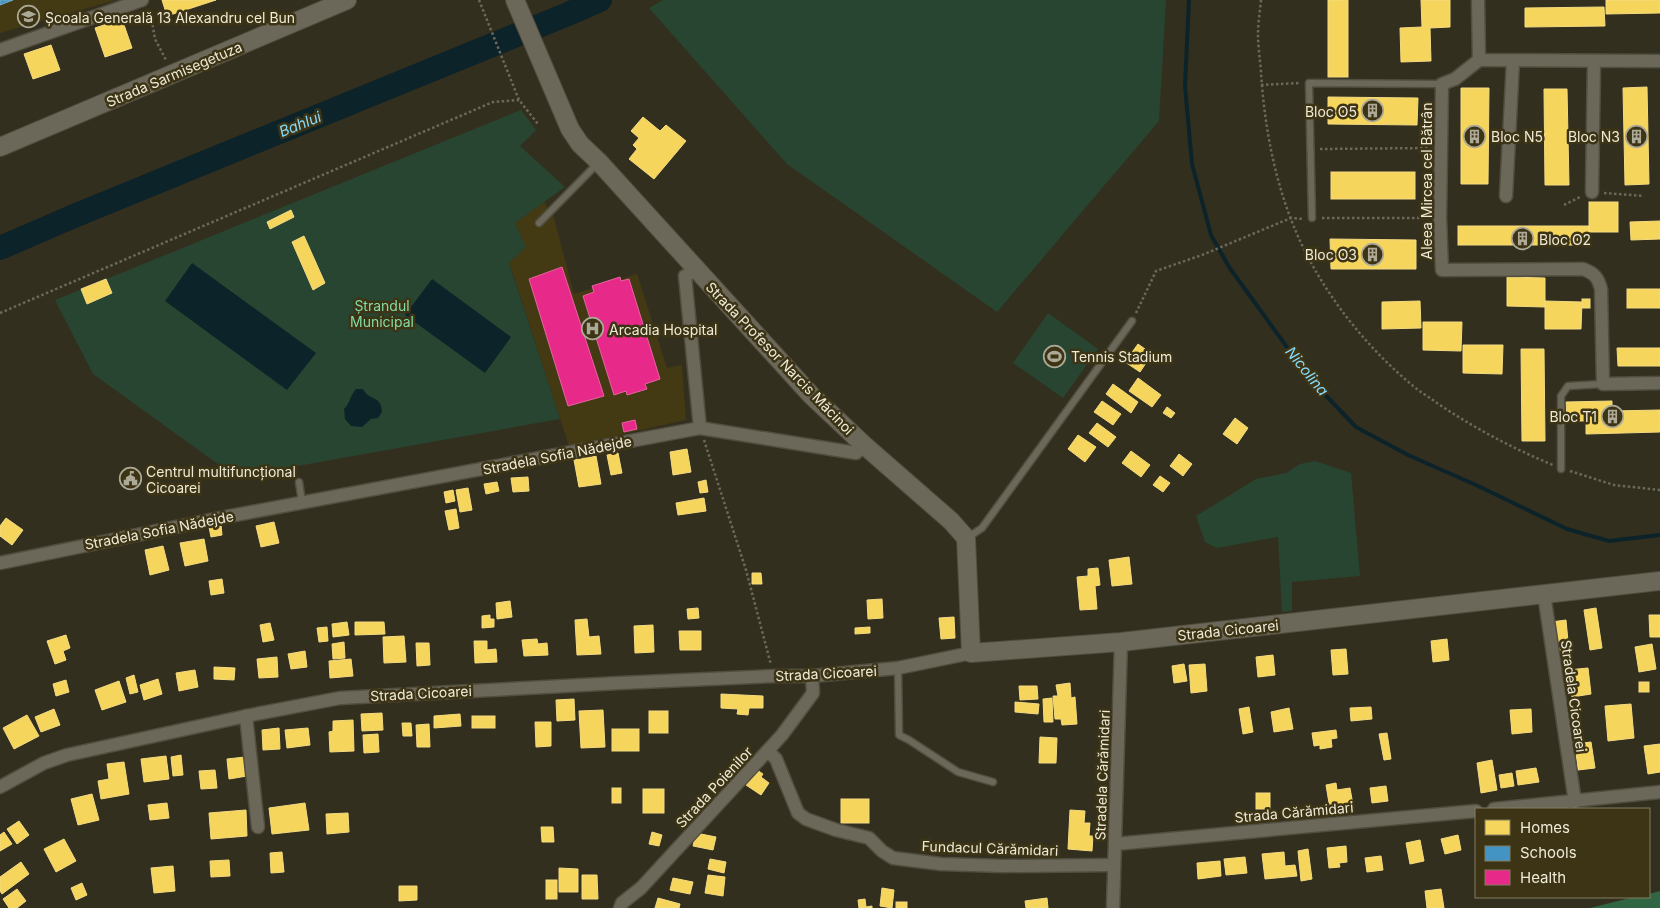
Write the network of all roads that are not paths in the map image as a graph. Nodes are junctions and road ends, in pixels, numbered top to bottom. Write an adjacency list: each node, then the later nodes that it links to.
1 (347, 0): 11 (street, Strada Sarmisegetuza)
2 (515, 0): 12 (street, Strada Profesor Narcis Măcinoi)
3 (1478, 0): 6 (street)
4 (146, 5): 5 (street)
5 (0, 50)
6 (1479, 60): 7 (street); 10 (street, Aleea Mircea cel Bătrân)
7 (1513, 61): 9 (street); 14 (street)
8 (1660, 61): 9 (street)
9 (1594, 62): 13 (street)
10 (1442, 84): 15 (lane); 20 (street, Aleea Mircea cel Bătrân)
11 (0, 147)
12 (599, 162): 16 (lane); 17 (street, Strada Profesor Narcis Măcinoi)
13 (1592, 192)
14 (1506, 196)
15 (1312, 218)
16 (538, 223)
17 (696, 270): 21 (street, Strada Profesor Narcis Măcinoi); 22 (street, Strada Profesor Narcis Măcinoi)
18 (1132, 321): 26 (lane)
19 (1660, 383): 20 (street)
20 (1603, 384): 23 (lane)
21 (700, 428): 22 (street, Stradela Sofia Nădejde); 25 (street, Stradela Sofia Nădejde)
22 (864, 445): 26 (street)
23 (1561, 469)
24 (299, 482): 25 (lane)
25 (302, 502): 27 (street, Stradela Sofia Nădejde)
26 (966, 538): 31 (street)
27 (0, 563)
28 (1660, 581): 29 (street, Strada Cicoarei)
29 (1544, 594): 30 (street, Strada Cicoarei); 39 (street, Stradela Cicoarei)
30 (1121, 642): 31 (street, Strada Cicoarei); 43 (street, Stradela Cărămidari)
31 (971, 653): 32 (street, Strada Cicoarei)
32 (898, 668): 33 (street, Strada Cicoarei); 36 (lane)
33 (812, 676): 34 (street, Strada Cicoarei); 35 (street, Strada Poienilor)
34 (246, 716): 37 (street, Strada Cicoarei); 42 (street)
35 (768, 751): 44 (street, Fundacul Cărămidari); 45 (street, Strada Poienilor)
36 (993, 782)
37 (0, 787)
38 (1660, 792): 39 (street)
39 (1575, 802): 40 (street)
40 (1506, 808)
41 (1475, 811): 43 (street, Strada Cărămidari)
42 (258, 827)
43 (1115, 844): 44 (street, Stradela Cărămidari)
44 (1114, 865): 46 (street, Stradela Cărămidari)
45 (620, 908)
46 (1113, 908)

